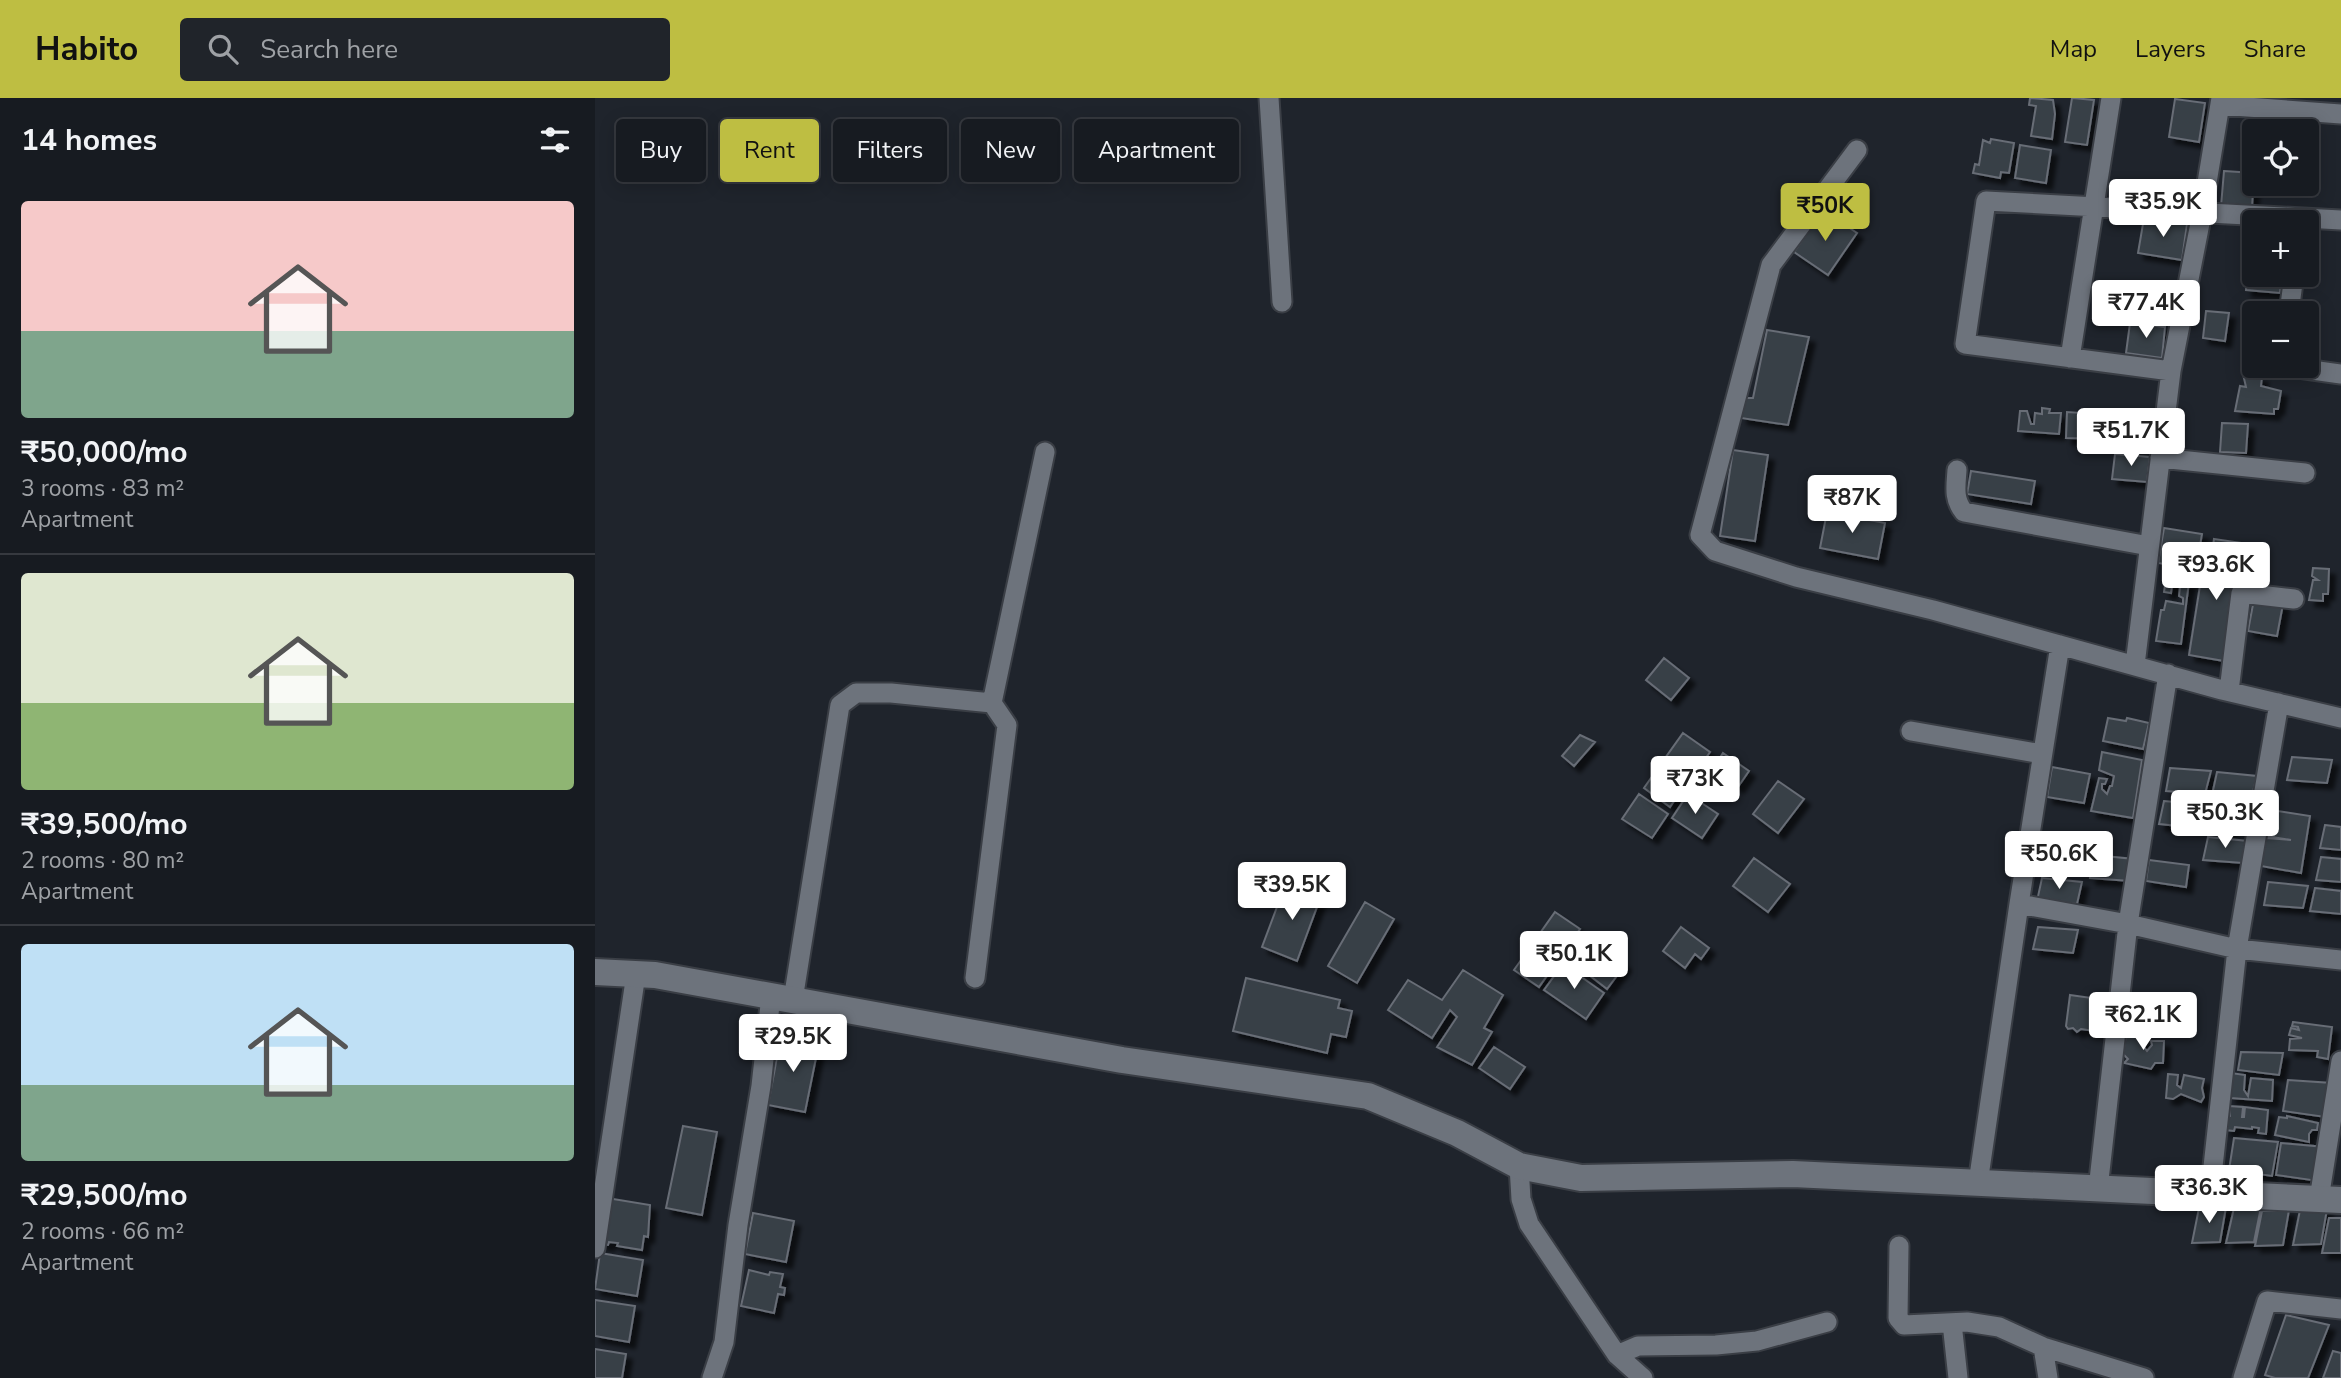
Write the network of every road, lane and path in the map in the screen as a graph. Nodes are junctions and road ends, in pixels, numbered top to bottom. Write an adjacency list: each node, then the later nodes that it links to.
1 (1269, 98): 12 (street)
2 (2111, 98): 7 (street)
3 (2221, 102): 4 (street); 8 (street)
4 (2315, 105): 5 (street)
5 (2341, 114)
6 (1857, 150): 23 (street)
7 (2093, 207): 8 (street); 13 (street); 13 (street)
8 (2202, 213): 9 (street); 14 (street)
9 (2242, 216)
10 (2319, 220): 11 (street)
11 (2341, 220)
12 (1282, 302)
13 (2070, 358): 14 (street)
14 (2171, 371): 18 (street)
15 (2319, 372): 16 (street)
16 (2341, 374)
17 (1045, 452): 27 (street)
18 (2160, 458): 20 (street); 21 (street)
19 (1957, 470): 21 (street)
20 (2305, 473)
21 (2149, 547): 24 (street)
22 (2294, 599): 26 (street)
23 (2060, 645): 24 (street); 31 (street)
24 (2135, 665): 25 (street)
25 (2168, 674): 26 (street); 33 (street)
26 (2229, 691): 28 (street)
27 (992, 703): 38 (street); 39 (street)
28 (2279, 703): 29 (street); 34 (street)
29 (2341, 718)
30 (1911, 732): 31 (street)
31 (2042, 754): 32 (street)
32 (2018, 904): 33 (street); 42 (street)
33 (2129, 924): 34 (street); 43 (street)
34 (2237, 949): 35 (street); 44 (street)
35 (2341, 960)
36 (595, 972): 37 (street)
37 (636, 974): 39 (street); 46 (street)
38 (975, 978)
39 (782, 998): 41 (street); 54 (street)
40 (2341, 1061): 45 (street)
41 (1519, 1166): 42 (street); 53 (street)
42 (1978, 1183): 43 (street)
43 (2098, 1189): 44 (street)
44 (2210, 1194): 45 (street)
45 (2330, 1200)
46 (597, 1216): 48 (street)
47 (1899, 1246): 51 (street)
48 (595, 1248)
49 (2341, 1309): 59 (street)
50 (1828, 1322): 53 (street)
51 (1952, 1323): 52 (street); 56 (street)
52 (2043, 1347): 57 (street); 58 (street)
53 (1617, 1355): 55 (street)
54 (712, 1378)
55 (1643, 1378)
56 (1958, 1378)
57 (2048, 1378)
58 (2144, 1378)
59 (2243, 1378)

